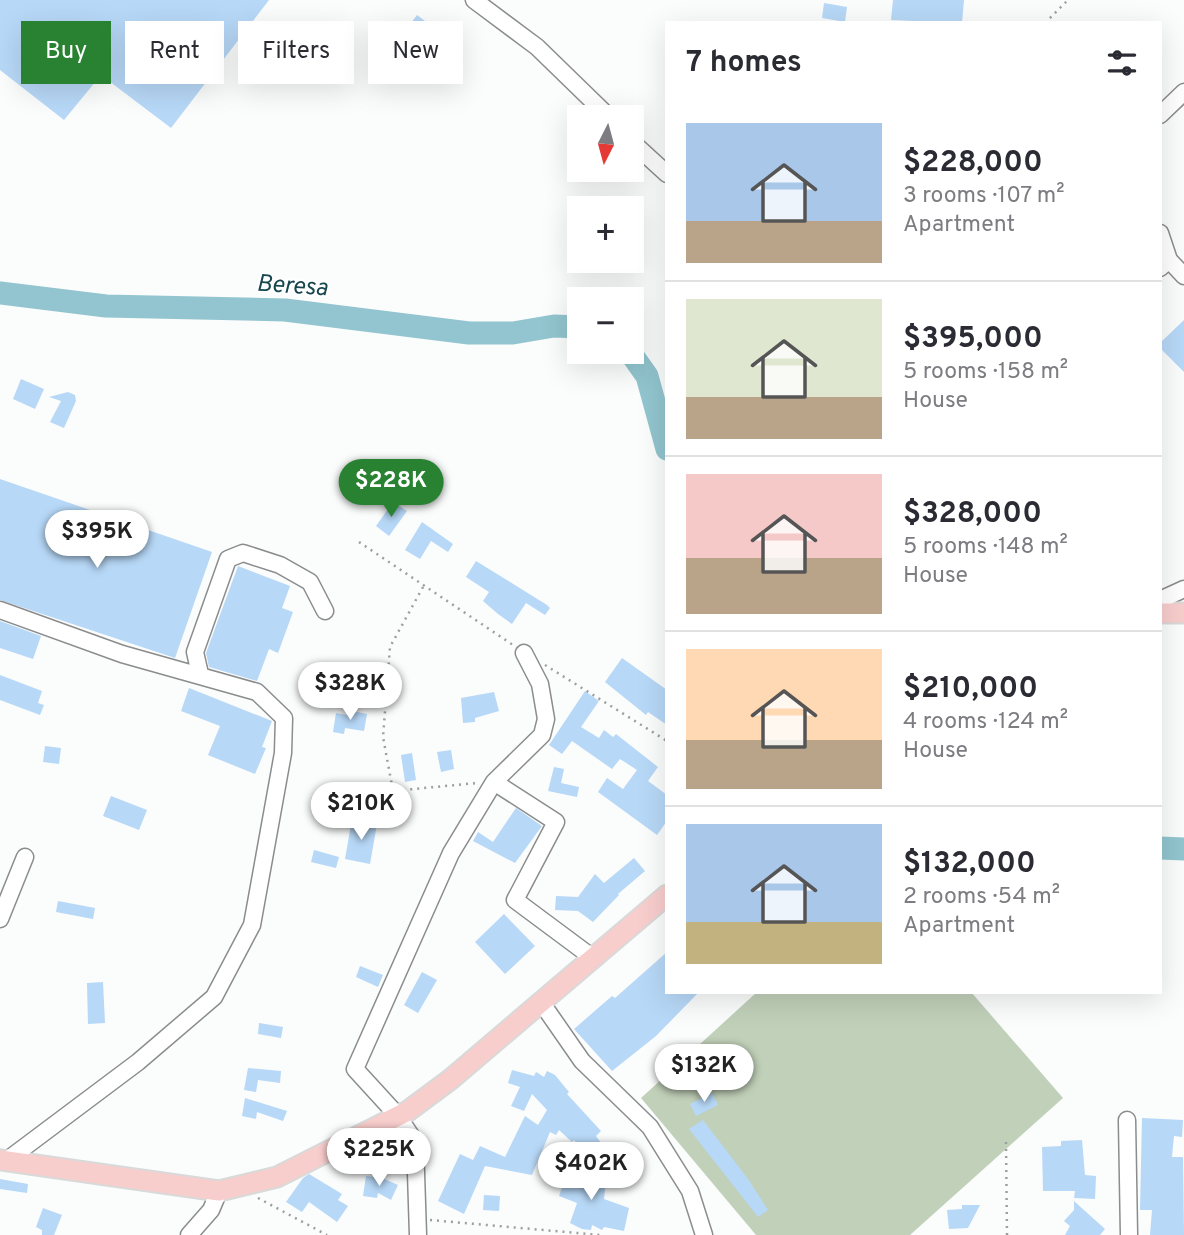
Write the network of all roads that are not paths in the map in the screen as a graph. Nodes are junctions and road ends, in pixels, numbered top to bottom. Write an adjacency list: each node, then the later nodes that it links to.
1 (474, 0): 3 (street)
2 (1184, 92): 4 (street)
3 (597, 105)
4 (1162, 113)
5 (644, 153): 6 (street)
6 (665, 172)
7 (1162, 245): 8 (street)
8 (1165, 264): 9 (street)
9 (1184, 276)
10 (1184, 589): 11 (street)
11 (1162, 599)
12 (0, 610): 17 (street)
13 (325, 611): 17 (street)
14 (1162, 613): 15 (main road)
15 (1184, 613)
16 (524, 653): 18 (street)
17 (200, 674): 26 (street)
18 (494, 782): 22 (street); 24 (street)
19 (25, 857): 21 (street)
20 (665, 897): 22 (main road)
21 (0, 919)
22 (593, 958): 23 (main road)
23 (541, 1002): 24 (main road); 30 (street)
24 (398, 1116): 27 (main road); 28 (street)
25 (1127, 1120): 31 (street)
26 (3, 1161): 27 (main road)
27 (219, 1191): 29 (street)
28 (417, 1227)
29 (189, 1235)
30 (704, 1235)
31 (1129, 1235)

